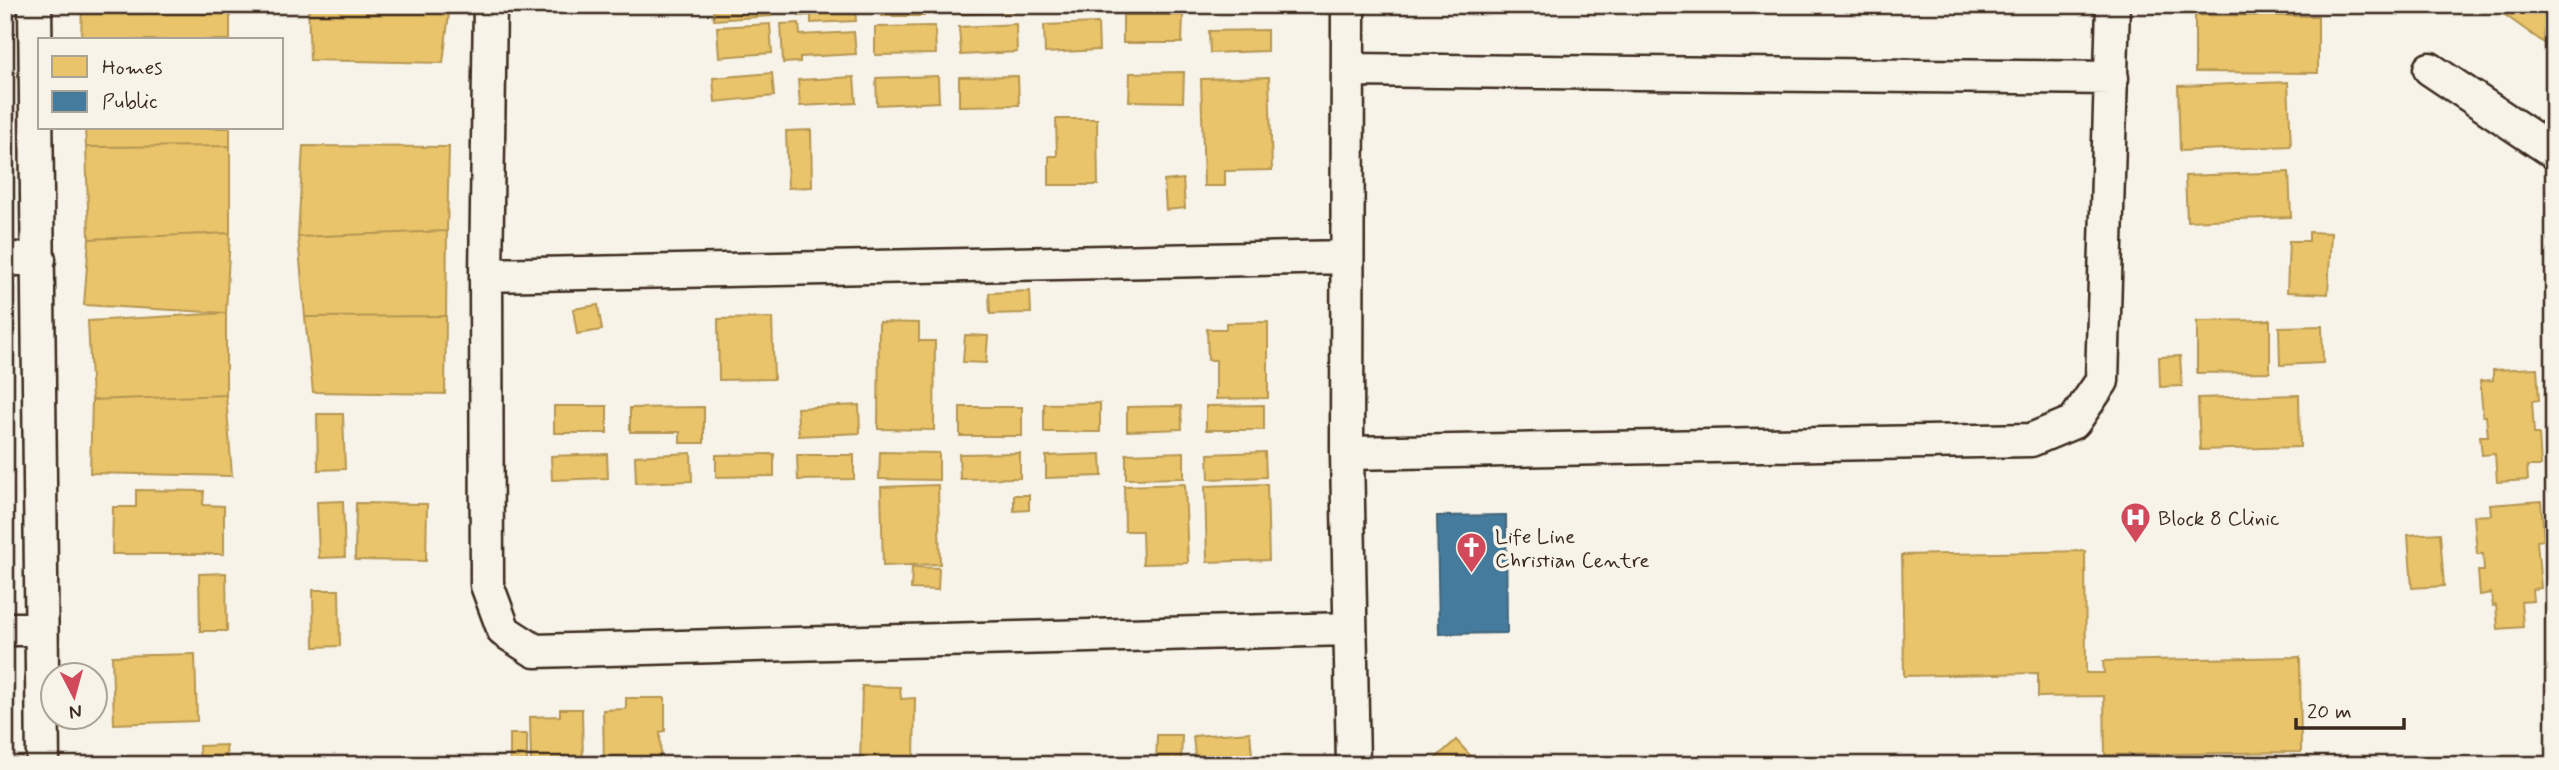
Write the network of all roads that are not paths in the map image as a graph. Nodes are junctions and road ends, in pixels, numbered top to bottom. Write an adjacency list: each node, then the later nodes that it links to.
1 (35, 5): 11 (street)
2 (490, 5): 12 (street)
3 (1348, 5): 6 (street)
4 (2113, 5): 7 (street)
5 (2430, 69): 8 (street)
6 (1349, 70): 7 (street); 9 (street)
7 (2112, 78): 13 (street)
8 (2554, 152)
9 (1346, 257): 12 (street); 13 (street)
10 (5, 259): 11 (street)
11 (39, 259): 15 (street)
12 (486, 275): 16 (street)
13 (1347, 453): 16 (street)
14 (5, 629): 15 (street)
15 (41, 629): 17 (street)
16 (1349, 629): 18 (street)
17 (43, 765)
18 (1353, 765)

